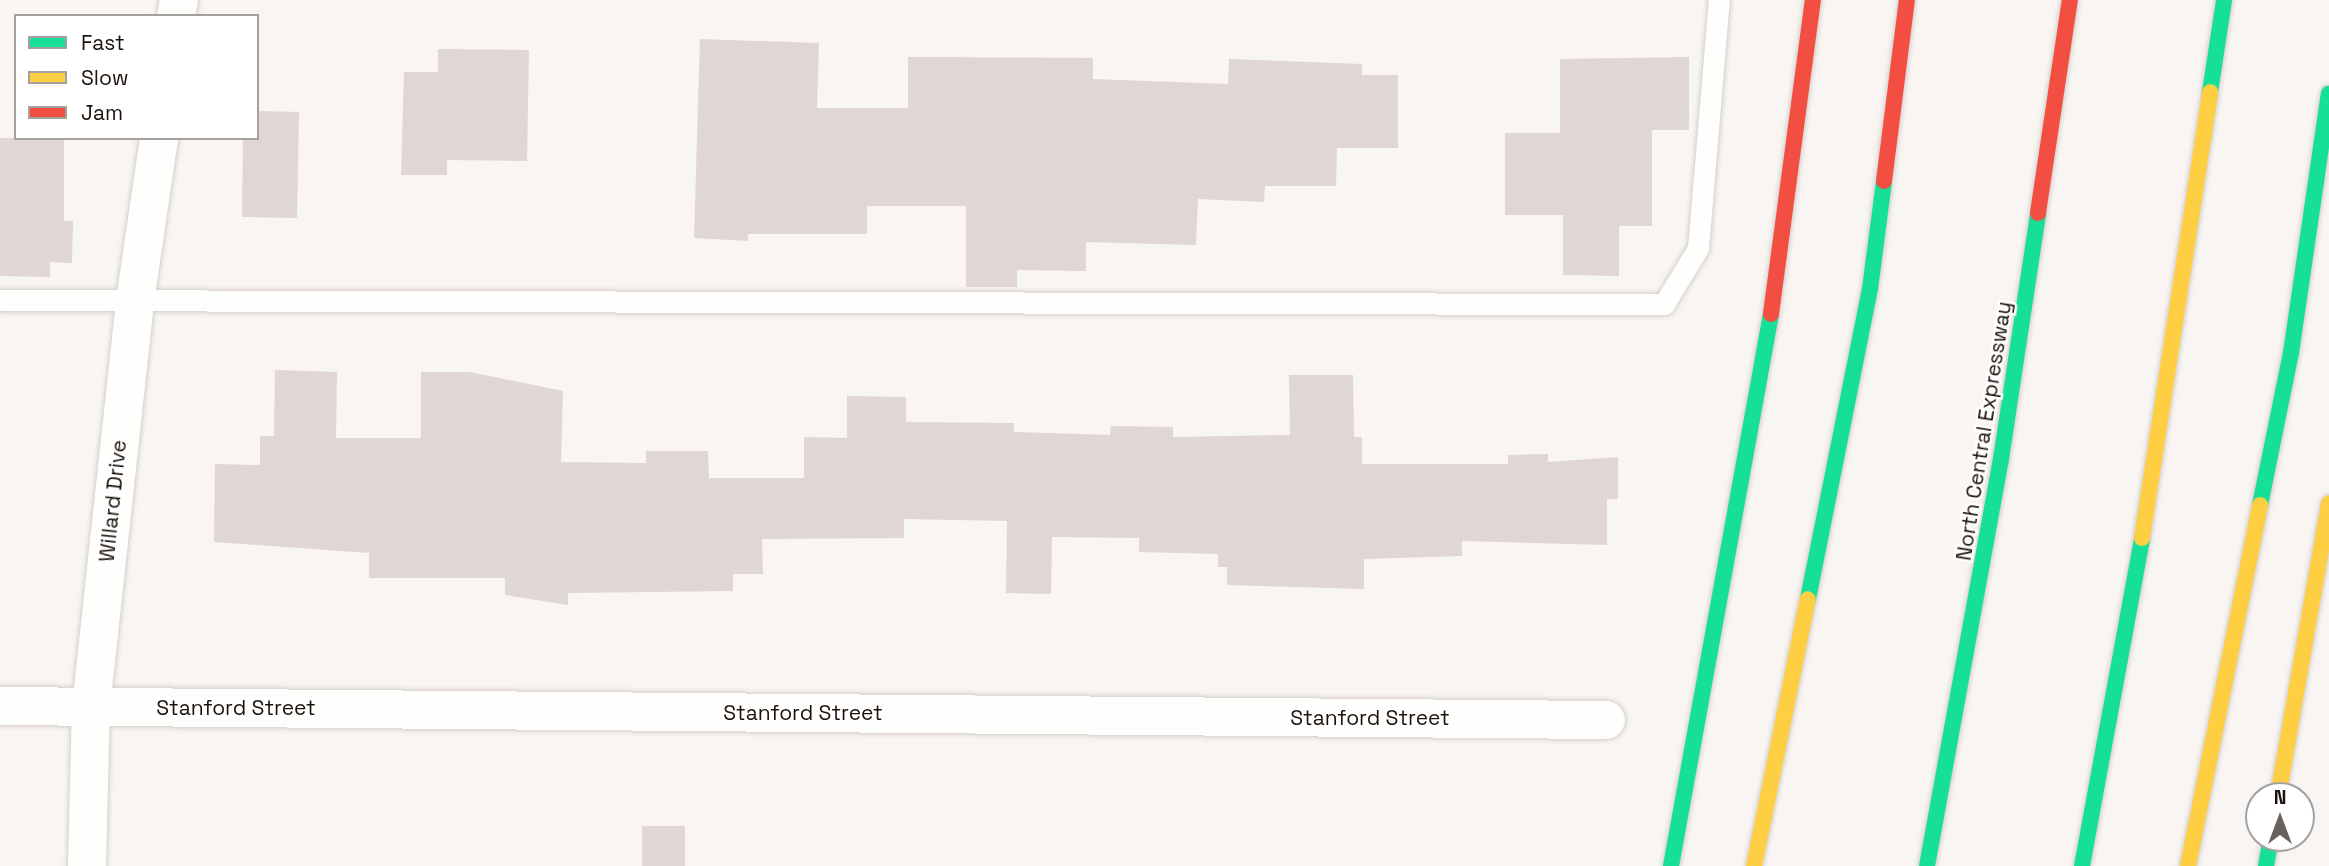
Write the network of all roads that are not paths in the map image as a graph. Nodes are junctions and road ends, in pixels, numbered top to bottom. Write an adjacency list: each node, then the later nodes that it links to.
1 (1719, 0): 9 (lane)
2 (1813, 0): 16 (main road)
3 (1907, 0): 17 (main road)
4 (2070, 0): 18 (main road, North Central Expressway)
5 (2224, 0): 19 (main road)
6 (2329, 94): 20 (main road)
7 (159, 140): 9 (street, Willard Drive)
8 (0, 300): 9 (lane)
9 (135, 301): 12 (street, Willard Drive)
10 (2329, 503): 14 (main road)
11 (0, 706): 12 (street, Stanford Street)
12 (91, 707): 13 (street, Stanford Street); 15 (street, Willard Drive)
13 (1606, 720)
14 (2280, 782)
15 (87, 866)
16 (1671, 866)
17 (1754, 866)
18 (1927, 866)
19 (2082, 866)
20 (2189, 866)

